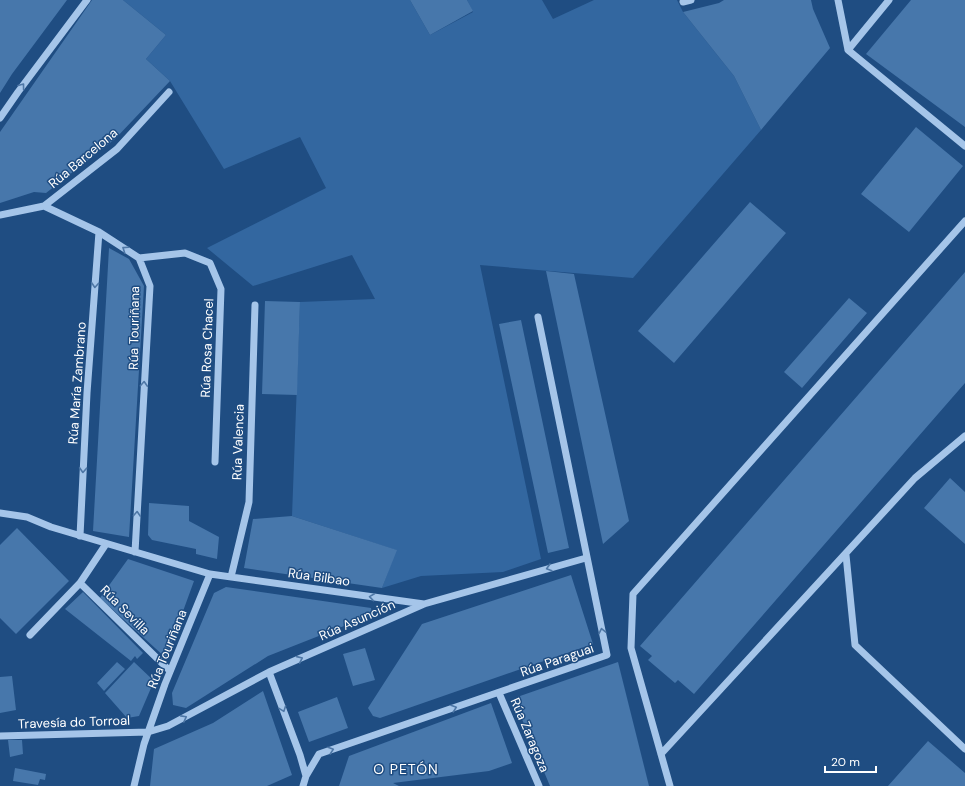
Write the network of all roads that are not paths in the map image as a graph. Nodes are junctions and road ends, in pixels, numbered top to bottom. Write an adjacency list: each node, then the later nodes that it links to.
1 (87, 0): 8 (street, one-way to 1)
2 (691, 0): 5 (street)
3 (838, 0): 6 (street)
4 (889, 0): 6 (street)
5 (683, 2)
6 (848, 50): 9 (street)
7 (169, 92): 10 (street, Rúa Barcelona)
8 (0, 118)
9 (965, 146)
10 (44, 206): 11 (street); 13 (street)
11 (0, 215)
12 (965, 220): 36 (street)
13 (99, 232): 14 (street, one-way to 13); 20 (street, Rúa María Zambrano, one-way to 20)
14 (139, 258): 18 (street, Rúa Rosa Chacel); 22 (street, Rúa Touriñana, one-way to 14)
15 (255, 305): 26 (street, Rúa Valencia)
16 (538, 317): 24 (street, Rúa Paraguai)
17 (965, 436): 23 (street)
18 (214, 462)
19 (0, 513): 20 (street)
20 (80, 536): 21 (street)
21 (106, 544): 22 (street); 27 (street)
22 (135, 552): 25 (street)
23 (846, 555): 35 (street); 36 (street)
24 (586, 558): 28 (street, Rúa Asunción, one-way to 28); 32 (street, Rúa Paraguai, one-way to 24)
25 (210, 574): 26 (street, Rúa Bilbao); 30 (street, Rúa Touriñana)
26 (231, 577): 28 (street, Rúa Bilbao, one-way to 26)
27 (80, 583): 29 (street); 30 (street, Rúa Sevilla)
28 (424, 604): 31 (street, Rúa Asunción, one-way to 28)
29 (30, 635)
30 (170, 671): 33 (street, Rúa Touriñana)
31 (269, 672): 33 (street, Rúa Asunción, one-way to 31); 37 (street, one-way to 37)
32 (498, 693): 37 (street, Rúa Paraguai, one-way to 32); 40 (street, Rúa Zaragoza)
33 (148, 732): 34 (street, Travesía do Torroal); 38 (street, Rúa Touriñana)
34 (0, 736)
35 (965, 749)
36 (661, 754): 41 (street)
37 (306, 776): 39 (street, Rúa Paraguai)
38 (134, 786)
39 (302, 786)
40 (539, 786)
41 (670, 786)

